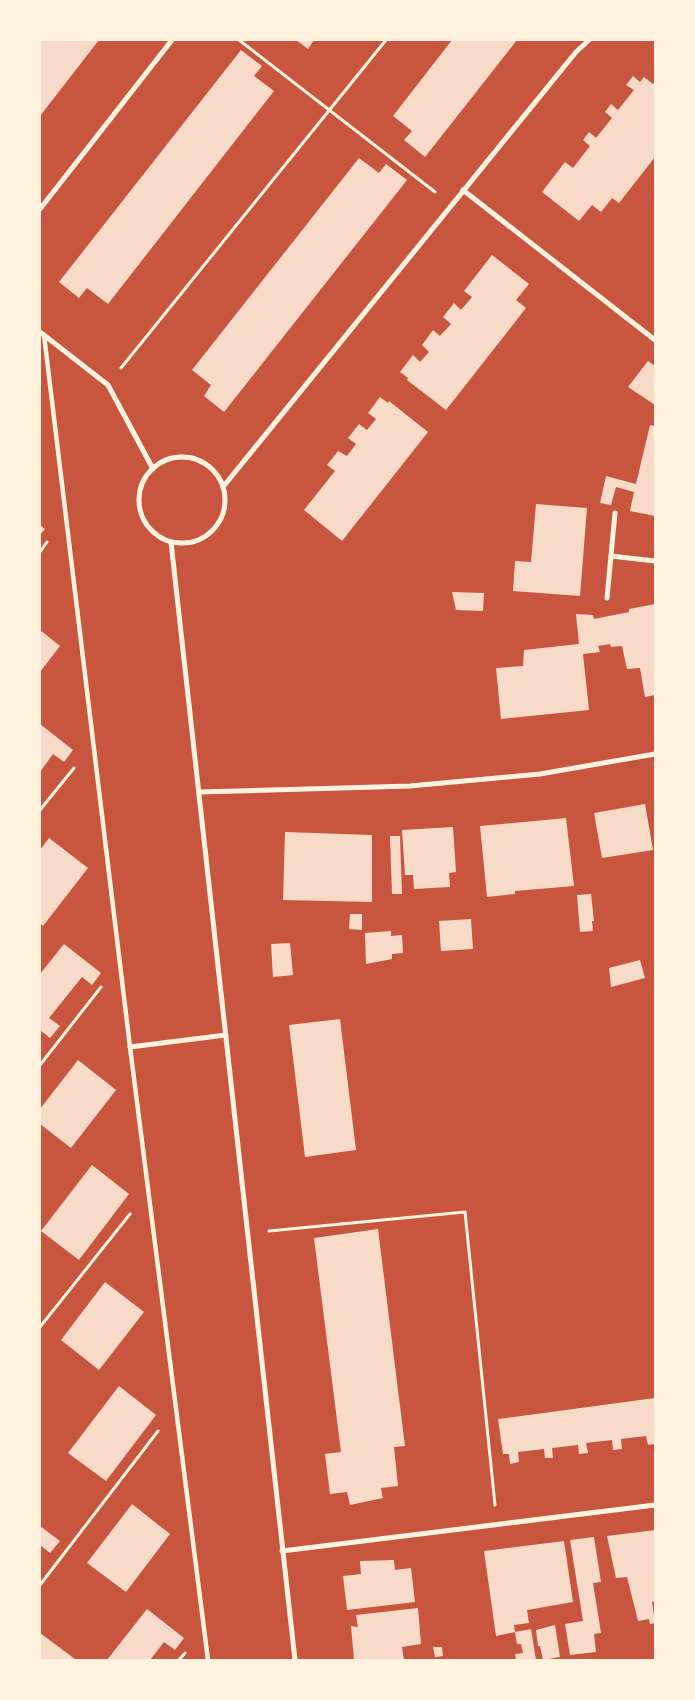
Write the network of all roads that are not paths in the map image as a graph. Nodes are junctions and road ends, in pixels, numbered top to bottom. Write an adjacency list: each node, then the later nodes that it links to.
1 (172, 40): 4 (street)
2 (589, 40): 3 (street)
3 (463, 190): 6 (street); 8 (street)
4 (40, 209)
5 (42, 334): 7 (street); 17 (street)
6 (655, 340)
7 (153, 469): 8 (street); 10 (street)
8 (223, 487): 10 (street)
9 (615, 514): 11 (street)
10 (171, 542): 15 (street)
11 (611, 556): 12 (street); 13 (street)
12 (655, 560)
13 (607, 598)
14 (655, 754): 15 (street)
15 (199, 792): 16 (street)
16 (226, 1035): 17 (street); 19 (street)
17 (130, 1047): 20 (street)
18 (655, 1505): 19 (street)
19 (282, 1551): 21 (street)
20 (208, 1660)
21 (295, 1660)

